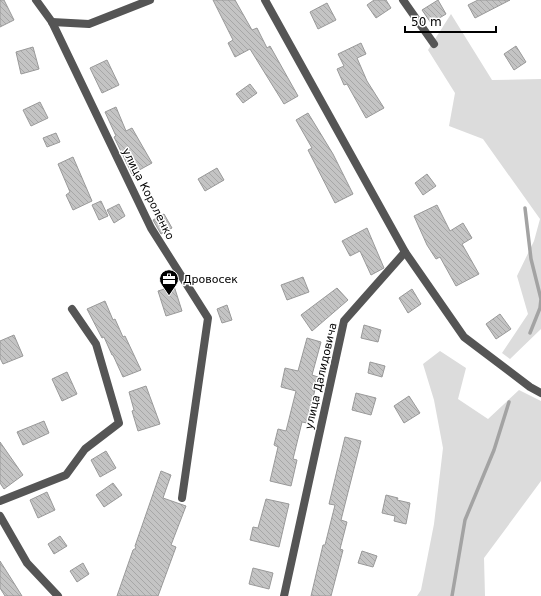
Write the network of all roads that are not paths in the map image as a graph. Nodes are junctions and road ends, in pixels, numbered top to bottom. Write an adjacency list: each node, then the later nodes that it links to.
1 (36, 0): 5 (street, улица Короленко)
2 (150, 0): 5 (street)
3 (265, 0): 7 (street)
4 (403, 0): 6 (street)
5 (52, 22): 10 (street, улица Короленко)
6 (434, 44)
7 (405, 252): 9 (street); 14 (street, улица Далидовича)
8 (72, 309): 11 (street)
9 (541, 392)
10 (182, 498)
11 (0, 501)
12 (0, 516): 13 (street)
13 (58, 596)
14 (284, 596)

